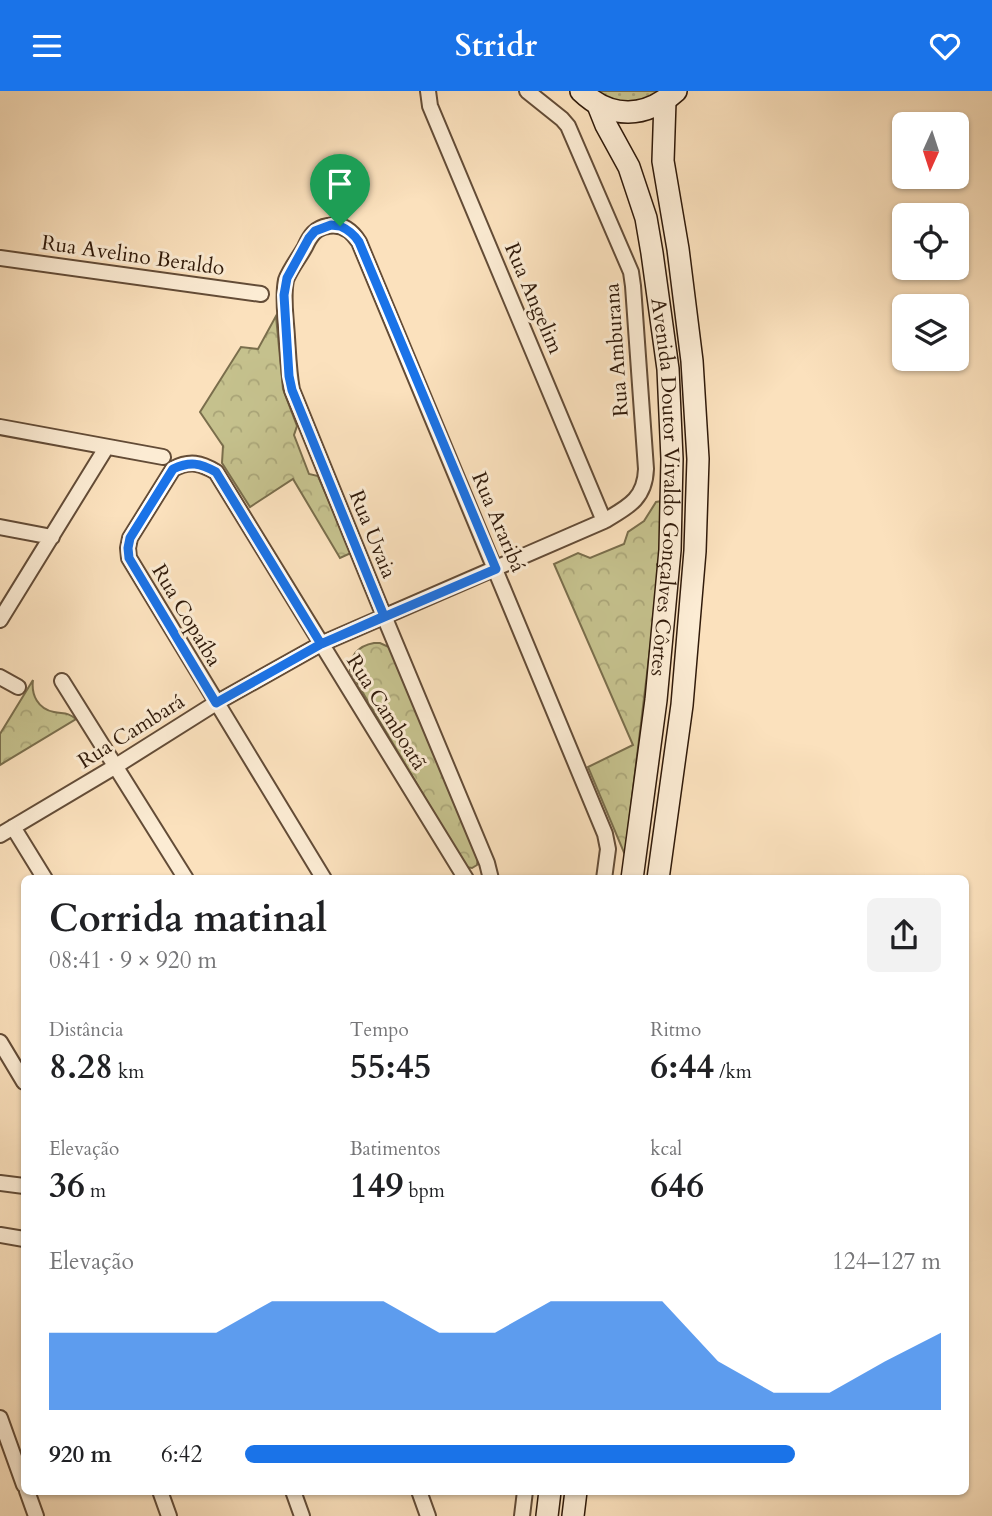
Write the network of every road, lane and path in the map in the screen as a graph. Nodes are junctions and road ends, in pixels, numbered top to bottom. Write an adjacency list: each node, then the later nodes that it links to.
1 (428, 91): 14 (street, Rua Angelim)
2 (527, 91): 13 (street, Rua Amburana)
3 (581, 91): 5 (main road)
4 (671, 96): 5 (main road); 36 (main road, Avenida Doutor Vivaldo Gonçalves Côrtes)
5 (598, 105): 35 (main road, Avenida Doutor Vivaldo Gonçalves Côrtes)
6 (309, 238): 17 (street, Rua Araribá); 18 (street, Rua Uvaia)
7 (0, 258): 8 (street, Rua Avelino Beraldo)
8 (261, 294)
9 (0, 427): 10 (street)
10 (106, 447): 11 (street); 16 (street)
11 (163, 457)
12 (203, 465): 20 (street, Rua Camboatã); 24 (street, Rua Copaíba)
13 (628, 507): 14 (street, Rua Cambará)
14 (604, 521): 17 (street, Rua Cambará)
15 (0, 527): 16 (street)
16 (52, 537): 19 (street)
17 (496, 569): 18 (street, Rua Cambará); 34 (street, Rua Araribá)
18 (384, 616): 20 (street, Rua Cambará); 27 (street, Rua Uvaia)
19 (0, 620)
20 (321, 644): 24 (street, Rua Cambará); 31 (street, Rua Camboatã)
21 (0, 677): 23 (street)
22 (62, 681): 25 (street)
23 (18, 687)
24 (216, 703): 25 (street, Rua Cambará); 30 (street, Rua Copaíba)
25 (116, 766): 26 (street, Rua Cambará); 29 (street)
26 (6, 831): 28 (street)
27 (487, 863): 32 (street); 33 (street, Rua Uvaia)
28 (42, 875)
29 (184, 875)
30 (322, 875)
31 (463, 875)
32 (469, 875)
33 (490, 875)
34 (605, 875)
35 (633, 875)
36 (659, 875)
37 (0, 1042): 38 (street)
38 (21, 1077)
39 (1, 1184): 40 (street)
40 (21, 1186)
41 (1, 1235): 42 (street)
42 (21, 1238)
43 (0, 1417): 44 (street)
44 (21, 1476)
45 (28, 1495): 52 (street)
46 (161, 1495): 53 (street)
47 (294, 1495): 54 (street)
48 (420, 1495): 55 (street)
49 (525, 1495): 56 (street)
50 (550, 1495): 57 (main road)
51 (576, 1495): 58 (main road)
52 (36, 1516)
53 (169, 1516)
54 (302, 1516)
55 (428, 1516)
56 (522, 1516)
57 (547, 1516)
58 (573, 1516)

